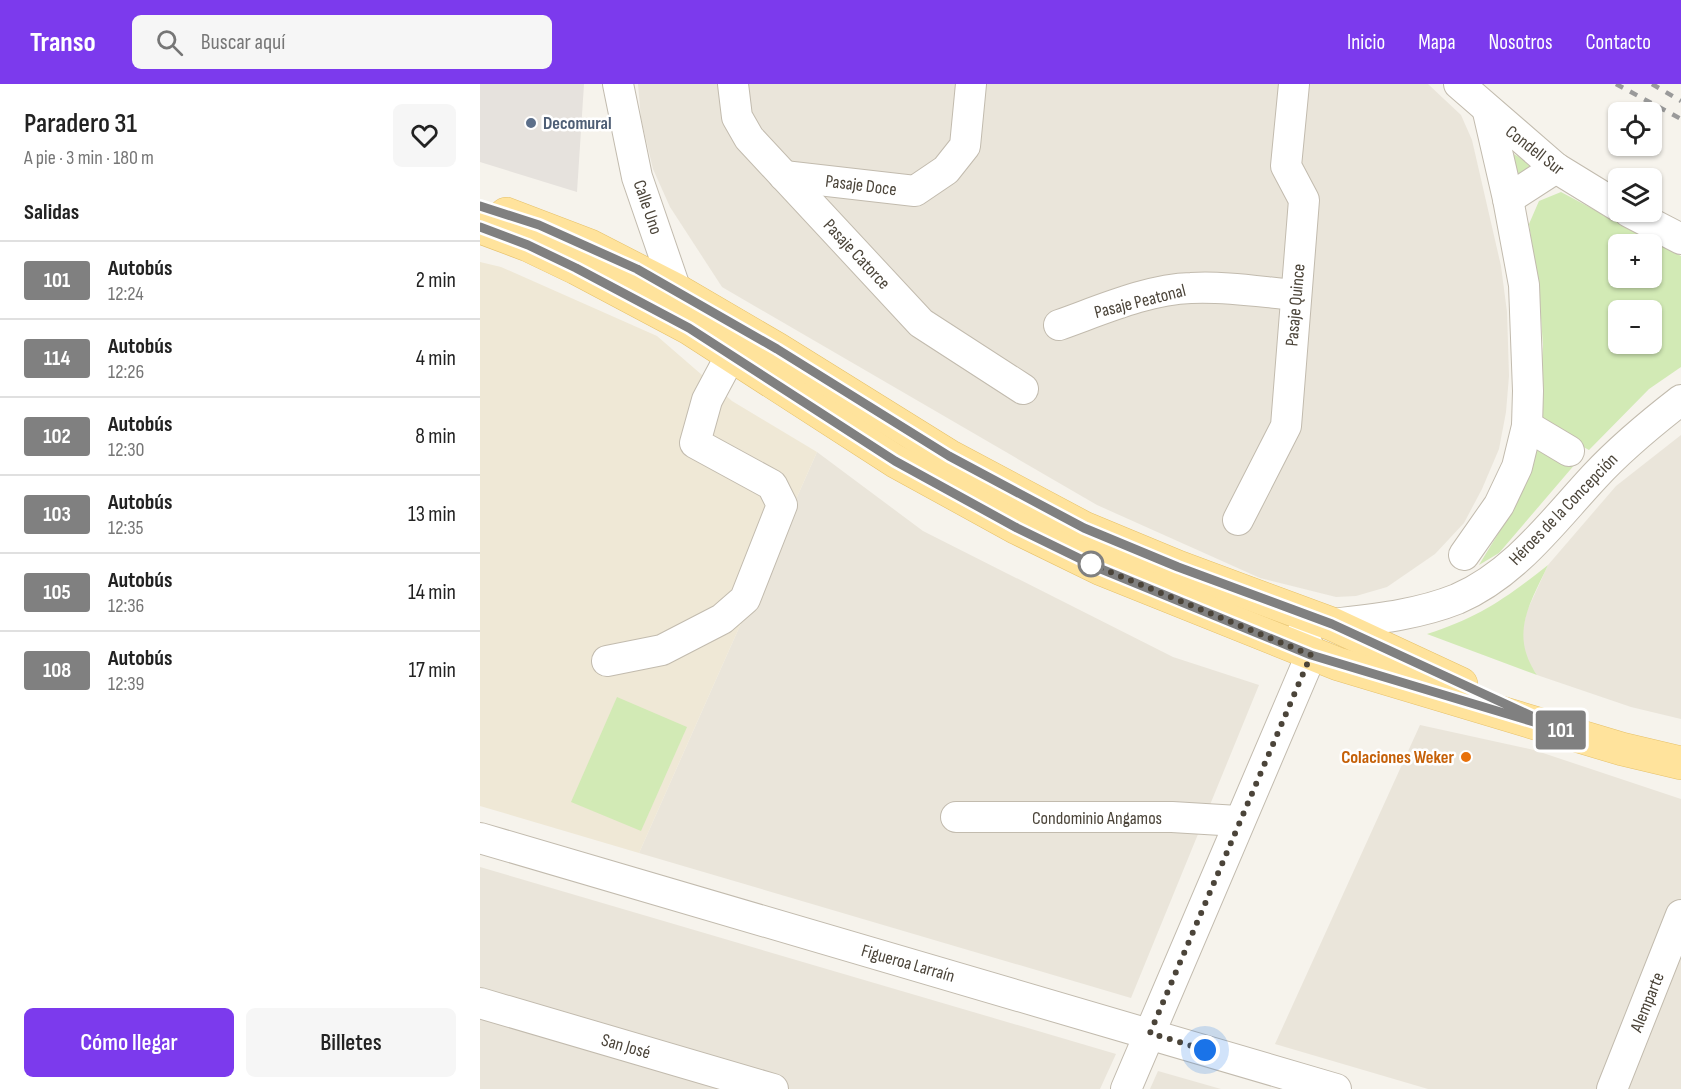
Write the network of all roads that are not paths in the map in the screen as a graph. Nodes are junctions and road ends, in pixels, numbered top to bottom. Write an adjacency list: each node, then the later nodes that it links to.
1 (618, 84): 15 (street, Calle Uno)
2 (733, 84): 8 (street, Pasaje Catorce)
3 (971, 84): 8 (street, Pasaje Doce)
4 (1294, 84): 16 (street, Pasaje Quince)
5 (1459, 84): 6 (street, Condell Sur)
6 (1488, 112): 7 (street, Condell Sur); 9 (street)
7 (1556, 168): 9 (street); 10 (street, Condell Sur)
8 (784, 176): 20 (street, Pasaje Catorce)
9 (1508, 199): 22 (street)
10 (1608, 200)
11 (480, 206): 15 (main road)
12 (1648, 222): 14 (street)
13 (480, 227): 18 (main road)
14 (1681, 239)
15 (676, 290): 18 (street, Calle Uno); 26 (main road)
16 (1296, 295): 17 (street, Pasaje Peatonal); 24 (street, Pasaje Quince)
17 (1059, 325)
18 (689, 328): 19 (main road)
19 (730, 356): 28 (main road); 29 (street)
20 (1023, 389)
21 (1681, 400): 27 (street, Héroes de la Concepción)
22 (1527, 426): 23 (street, Héroes de la Concepción); 25 (street)
23 (1569, 451)
24 (1238, 519)
25 (1464, 555)
26 (1297, 614): 27 (main road); 28 (street)
27 (1332, 624): 30 (main road)
28 (1311, 655): 30 (main road); 33 (street)
29 (607, 662)
30 (1564, 731): 31 (main road)
31 (1681, 763)
32 (956, 817): 33 (street, Condominio Angamos)
33 (1238, 821): 37 (street)
34 (480, 838): 37 (street, Figueroa Larraín)
35 (1681, 915): 41 (street, Alemparte)
36 (480, 1004): 38 (street, San José)
37 (1150, 1033): 39 (street); 40 (street, Figueroa Larraín)
38 (772, 1089)
39 (1126, 1089)
40 (1336, 1089)
41 (1612, 1089)

